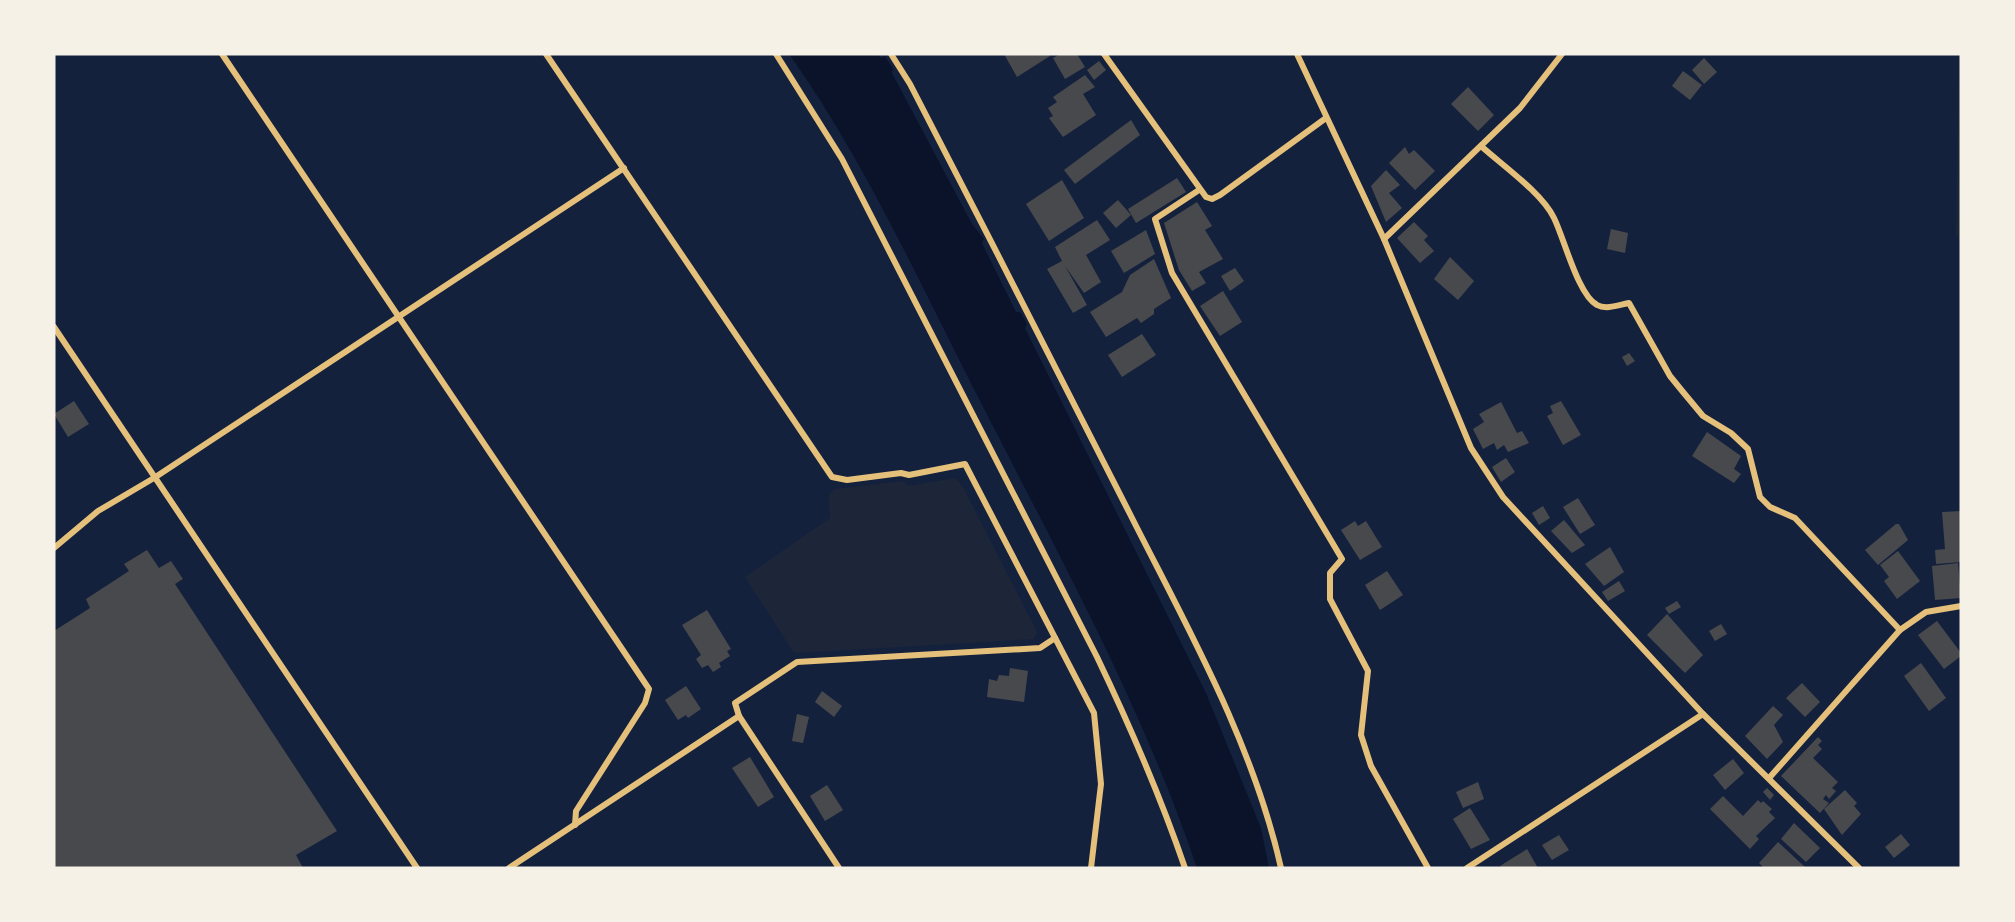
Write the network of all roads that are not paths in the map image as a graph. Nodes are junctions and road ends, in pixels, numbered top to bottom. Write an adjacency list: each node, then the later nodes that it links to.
1 (222, 54): 13 (street)
2 (776, 54): 29 (street)
3 (891, 54): 30 (street)
4 (1104, 54): 11 (street)
5 (1297, 54): 8 (street)
6 (1562, 54): 9 (street)
7 (549, 55): 10 (street)
8 (1326, 118): 11 (street); 12 (street)
9 (1481, 146): 12 (street); 18 (street)
10 (624, 168): 13 (street); 19 (street)
11 (1199, 190): 31 (street)
12 (1384, 239): 20 (street)
13 (398, 318): 15 (street); 23 (street)
14 (54, 327): 15 (street)
15 (154, 478): 16 (street); 25 (street)
16 (54, 548)
17 (1961, 606): 18 (street)
18 (1900, 630): 22 (street)
19 (1055, 638): 21 (street); 28 (street)
20 (1703, 714): 22 (street); 24 (street)
21 (739, 716): 23 (street); 27 (street)
22 (1770, 777): 33 (street)
23 (575, 825): 26 (street)
24 (1481, 865): 32 (street)
25 (417, 868)
26 (509, 868)
27 (839, 868)
28 (1091, 868)
29 (1185, 868)
30 (1281, 868)
31 (1428, 868)
32 (1467, 868)
33 (1859, 868)

